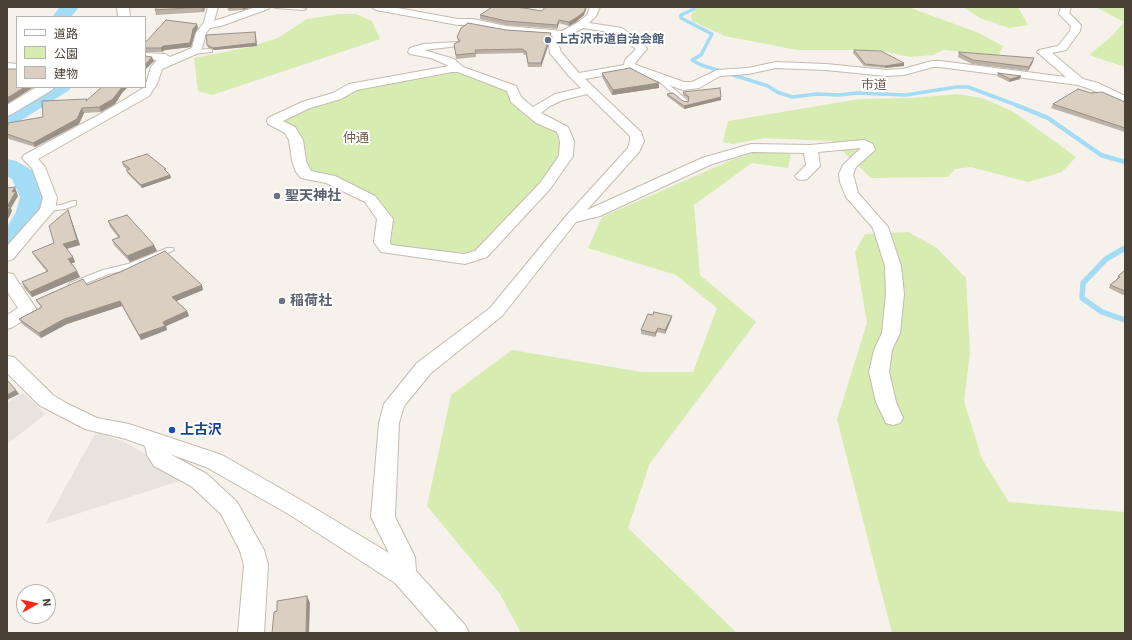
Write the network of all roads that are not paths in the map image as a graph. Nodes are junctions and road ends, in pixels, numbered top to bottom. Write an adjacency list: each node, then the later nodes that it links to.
1 (213, 7): 8 (street)
2 (265, 7): 8 (street)
3 (276, 7): 7 (lane)
4 (376, 7): 10 (street)
5 (595, 7): 9 (street)
6 (1066, 7): 20 (street)
7 (304, 9)
8 (207, 25): 13 (street)
9 (581, 26): 10 (street); 16 (street)
10 (562, 34): 18 (street)
11 (454, 44): 17 (street)
12 (210, 51): 13 (lane)
13 (192, 52): 15 (street)
14 (146, 56): 15 (street)
15 (158, 67): 34 (street)
16 (631, 67): 18 (street); 19 (street)
17 (459, 69): 28 (street); 28 (street)
18 (577, 77): 23 (street)
19 (658, 78): 20 (street); 26 (lane)
20 (1078, 82): 24 (street)
21 (45, 88): 27 (street)
22 (1125, 88): 24 (street)
23 (589, 90): 28 (street); 35 (street)
24 (1103, 90): 25 (street)
25 (1125, 101)
26 (686, 102)
27 (7, 111)
28 (533, 113)
29 (92, 134): 30 (street)
30 (60, 148)
31 (810, 149): 32 (street); 35 (street); 42 (street)
32 (802, 176)
33 (74, 203): 34 (lane)
34 (47, 209): 37 (street)
35 (571, 219): 44 (street)
36 (170, 250): 39 (lane)
37 (7, 256)
38 (7, 278): 40 (street)
39 (66, 288)
40 (7, 323)
41 (7, 362): 43 (street)
42 (893, 418)
43 (155, 441): 44 (street); 45 (street)
44 (404, 575): 46 (street)
45 (251, 633)
46 (456, 633)

